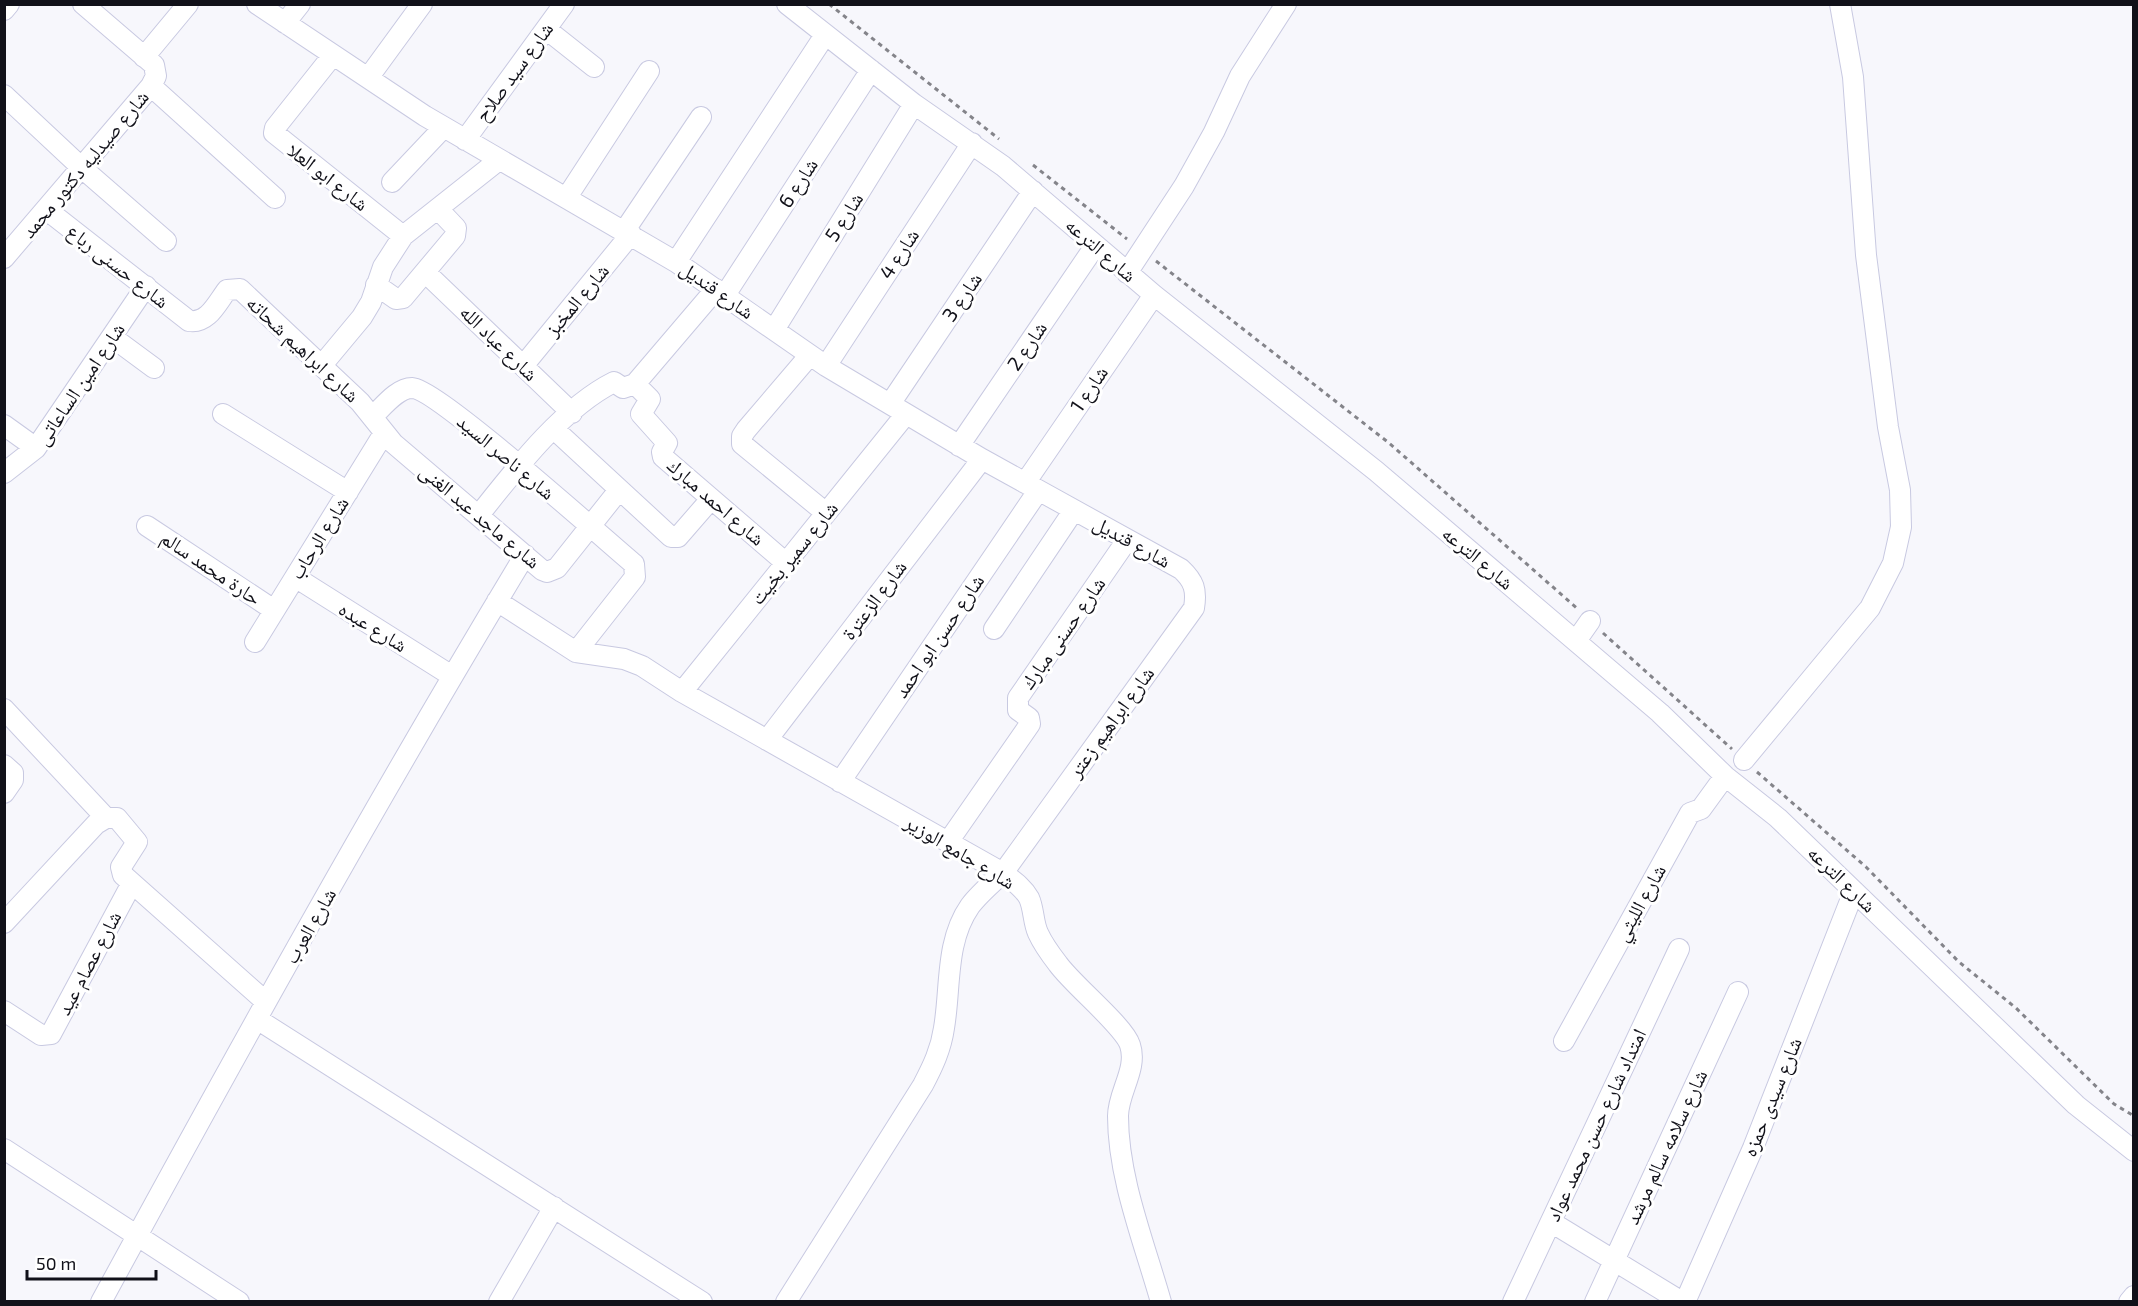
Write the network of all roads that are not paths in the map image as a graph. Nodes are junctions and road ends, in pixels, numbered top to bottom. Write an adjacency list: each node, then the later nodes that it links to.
1 (9, 4): 11 (street)
2 (83, 4): 16 (street)
3 (188, 4): 16 (street)
4 (257, 4): 12 (street, شارع قنديل)
5 (300, 4): 12 (street)
6 (422, 4): 20 (street)
7 (564, 4): 13 (street, شارع سيد صلاح)
8 (787, 4): 14 (street, شارع الترعه)
9 (1286, 4): 43 (street)
10 (1840, 4): 93 (street)
11 (4, 10)
12 (285, 23): 15 (street, شارع قنديل)
13 (546, 29): 17 (street); 26 (street, شارع سيد صلاح)
14 (825, 35): 18 (street, شارع الترعه); 41 (street)
15 (333, 55): 20 (street, شارع قنديل); 37 (street, شارع ابو العلا)
16 (149, 61): 21 (street, شارع صيدليه دكتور محمد)
17 (594, 67)
18 (871, 70): 23 (street, شارع الترعه); 46 (street, شارع 6)
19 (649, 71): 32 (street)
20 (368, 78): 25 (street, شارع قنديل)
21 (151, 86): 29 (street, شارع صيدليه دكتور محمد); 33 (street)
22 (4, 95): 29 (street)
23 (914, 104): 27 (street, شارع الترعه); 49 (street, شارع 5)
24 (701, 117): 36 (street, شارع المخبز)
25 (444, 127): 26 (street, شارع قنديل); 30 (street)
26 (465, 140): 28 (street, شارع قنديل)
27 (972, 143): 31 (street, شارع الترعه); 51 (street, شارع 4)
28 (499, 160): 32 (street, شارع قنديل); 34 (street)
29 (82, 168): 35 (street, شارع صيدليه دكتور محمد); 38 (street)
30 (392, 182)
31 (1033, 191): 40 (street, شارع الترعه); 56 (street, شارع 3)
32 (567, 197): 36 (street, شارع قنديل)
33 (275, 198)
34 (438, 209): 37 (street); 42 (street)
35 (47, 210): 39 (street, شارع صيدليه دكتور محمد); 45 (street, شارع حسنى رباع)
36 (628, 232): 41 (street, شارع قنديل); 53 (street, شارع المخبز)
37 (403, 236): 44 (street)
38 (166, 240)
39 (8, 246)
40 (1095, 246): 43 (street, شارع الترعه); 63 (street, شارع 2)
41 (676, 262): 46 (street, شارع قنديل)
42 (425, 272): 44 (street); 53 (street, شارع عباد الله)
43 (1127, 273): 47 (street, شارع الترعه)
44 (376, 285): 52 (street)
45 (146, 286): 48 (street, شارع حسنى رباع); 50 (street, شارع امين الساعاتى)
46 (721, 292): 49 (street, شارع قنديل); 55 (street, شارع 6)
47 (1154, 295): 68 (street, شارع 1); 86 (street, شارع الترعه)
48 (189, 321): 52 (street, شارع ابراهيم شحاته)
49 (774, 330): 51 (street, شارع قنديل)
50 (112, 337): 54 (street); 64 (street, شارع امين الساعاتى)
51 (818, 360): 56 (street, شارع قنديل); 73 (street, شارع 4)
52 (321, 365): 59 (street, شارع ابراهيم شحاته)
53 (523, 366): 57 (street, شارع عباد الله)
54 (154, 368)
55 (635, 384): 57 (street); 71 (street, شارع احمد مبارك)
56 (898, 409): 63 (street, شارع قنديل); 73 (street, شارع سمير بخيت)
57 (573, 413): 61 (street)
58 (223, 414): 70 (street)
59 (372, 417): 62 (street, شارع ابراهيم شحاته); 66 (street, شارع ناصر السيد)
60 (4, 425): 64 (street)
61 (554, 429): 66 (street); 69 (street)
62 (384, 433): 70 (street, شارع الرحاب); 74 (street, شارع ماجد عبد الغنى)
63 (959, 446): 65 (street, شارع قنديل)
64 (36, 448): 67 (street, شارع امين الساعاتى)
65 (982, 459): 68 (street, شارع قنديل); 92 (street, شارع الزعترة)
66 (518, 466): 74 (street); 76 (street, شارع ناصر السيد)
67 (4, 473)
68 (1032, 487): 72 (street, شارع قنديل); 96 (street, شارع حسن ابو احمد)
69 (619, 490): 71 (street); 76 (street, شارع ماجد عبد الغنى)
70 (348, 492): 81 (street, شارع الرحاب)
71 (711, 499): 79 (street, شارع احمد مبارك)
72 (1074, 510): 77 (street, شارع قنديل); 85 (street)
73 (826, 513): 79 (street, شارع سمير بخيت)
74 (479, 515): 78 (street, شارع ماجد عبد الغنى)
75 (147, 526): 83 (street, حارة محمد سالم)
76 (590, 527): 78 (street, شارع ماجد عبد الغنى); 88 (street, شارع ناصر السيد)
77 (1127, 540): 80 (street, شارع قنديل); 99 (street, شارع حسنى مبارك)
78 (525, 555): 82 (street, شارع العرب)
79 (786, 563): 90 (street, شارع سمير بخيت)
80 (1181, 569): 100 (street, شارع ابراهيم زعتر)
81 (295, 577): 83 (street, شارع الرحاب); 89 (street, شارع عبده)
82 (497, 601): 88 (street, شارع جامع الوزير); 89 (street, شارع العرب)
83 (274, 610): 87 (street, شارع الرحاب)
84 (1590, 621): 86 (street)
85 (994, 629)
86 (1576, 641): 95 (street, شارع الترعه)
87 (255, 642)
88 (576, 652): 90 (street, شارع جامع الوزير)
89 (452, 676): 107 (street, شارع العرب)
90 (682, 692): 92 (street, شارع جامع الوزير)
91 (4, 709): 98 (street)
92 (767, 740): 96 (street, شارع جامع الوزير)
93 (1744, 760)
94 (4, 765): 97 (street)
95 (1725, 776): 102 (street, شارع الترعه); 108 (street, شارع الليثي)
96 (840, 782): 99 (street, شارع جامع الوزير)
97 (7, 790)
98 (106, 818): 101 (street); 103 (street)
99 (948, 843): 100 (street, شارع جامع الوزير)
100 (1003, 873): 120 (street, شارع ابراهيم زعتر); 121 (street, شارع جامع الوزير)
101 (132, 883): 106 (street, شارع عصام عيد); 107 (street)
102 (1854, 891): 110 (street, شارع الترعه); 124 (street, شارع سيدى حمزه)
103 (4, 923)
104 (1679, 949): 112 (street, امتداد شارع حسن محمد عواد)
105 (1738, 992): 114 (street, شارع سلامه سالم مرشد)
106 (4, 1011)
107 (261, 1011): 111 (street); 113 (street, شارع العرب)
108 (1564, 1041)
109 (4, 1149): 113 (street)
110 (2133, 1152)
111 (554, 1207): 118 (street); 119 (street)
112 (1551, 1222): 114 (street); 122 (street, امتداد شارع حسن محمد عواد)
113 (137, 1236): 116 (street, شارع العرب); 117 (street)
114 (1614, 1260): 123 (street, شارع سلامه سالم مرشد); 124 (street)
115 (2133, 1296): 125 (street)
116 (101, 1302)
117 (238, 1302)
118 (499, 1302)
119 (702, 1302)
120 (786, 1302)
121 (1161, 1302)
122 (1513, 1302)
123 (1595, 1302)
124 (1683, 1302)
125 (2130, 1302)

